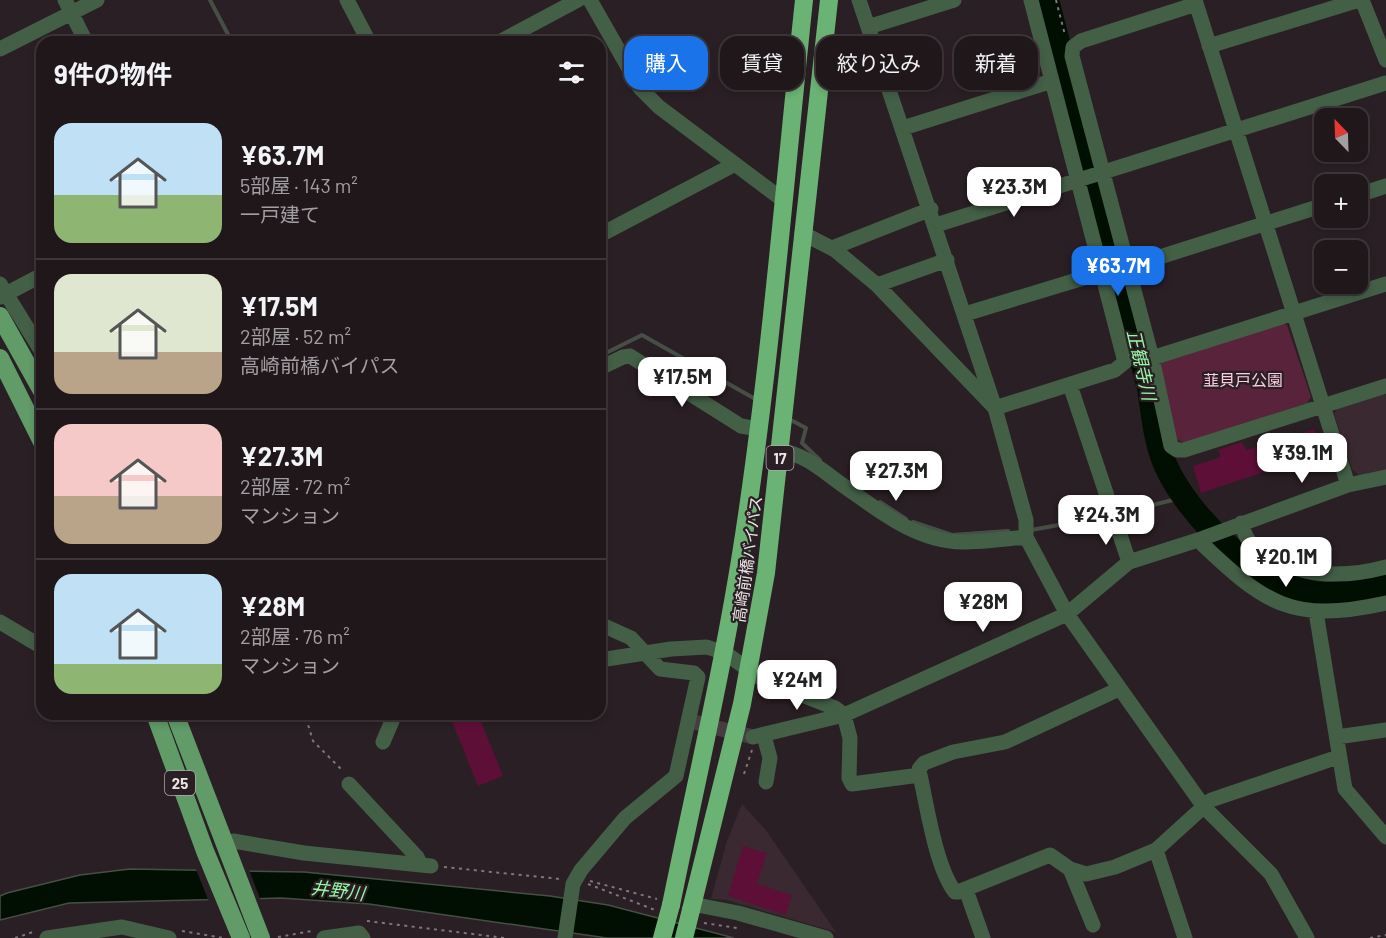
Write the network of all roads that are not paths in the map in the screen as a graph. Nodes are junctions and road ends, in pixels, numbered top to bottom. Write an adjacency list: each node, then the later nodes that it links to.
1 (97, 0): 12 (street)
2 (347, 0): 16 (street)
3 (578, 0): 17 (street)
4 (590, 0): 25 (street)
5 (804, 0): 30 (highway, 高崎前橋バイパス / 17)
6 (829, 0): 36 (highway, 高崎前橋バイパス / 17)
7 (859, 0): 13 (street)
8 (954, 0): 13 (street)
9 (1031, 0): 21 (street)
10 (1360, 0): 14 (street); 18 (street)
11 (1195, 2): 18 (street); 26 (street)
12 (68, 7): 15 (street); 19 (street)
13 (868, 27): 23 (street)
14 (1381, 31): 20 (street)
15 (83, 36)
16 (366, 36)
17 (510, 36)
18 (1209, 46): 24 (street)
19 (0, 49)
20 (1386, 60)
21 (1052, 81): 23 (street); 27 (street)
22 (1386, 83): 24 (street)
23 (903, 128): 31 (street)
24 (1236, 129): 26 (street); 33 (street)
25 (735, 165): 30 (street); 35 (street)
26 (1101, 173): 27 (street); 39 (street)
27 (1080, 180): 34 (street); 40 (street)
28 (1386, 186): 29 (street)
29 (1368, 192)
30 (783, 200): 57 (highway, 高崎前橋バイパス / 17)
31 (931, 209): 34 (street); 37 (street)
32 (1314, 209): 33 (street)
33 (1265, 224): 39 (street); 46 (street)
34 (936, 225): 38 (street)
35 (606, 232)
36 (802, 233): 37 (street); 59 (highway, 高崎前橋バイパス / 17)
37 (832, 248): 43 (street)
38 (947, 260): 43 (street); 45 (street)
39 (1128, 267): 50 (street)
40 (1100, 273): 45 (street); 53 (street)
41 (36, 277): 44 (street)
42 (1386, 284): 46 (street)
43 (877, 285): 56 (street)
44 (2, 291): 48 (street)
45 (965, 314): 56 (street)
46 (1293, 314): 50 (street); 55 (street)
47 (0, 316): 52 (main road)
48 (36, 343)
49 (0, 358): 58 (main road)
50 (1152, 358): 55 (street)
51 (606, 365): 57 (street)
52 (36, 380)
53 (1070, 385): 56 (street); 65 (street)
54 (1386, 386): 55 (street)
55 (1322, 405): 61 (street)
56 (995, 408): 63 (street)
57 (759, 429): 74 (highway, 高崎前橋バイパス / 17)
58 (36, 430)
59 (781, 451): 63 (street); 76 (highway, 高崎前橋バイパス / 17)
60 (1386, 477): 61 (street)
61 (1348, 484): 62 (street)
62 (1236, 526): 64 (street); 66 (street)
63 (1026, 532): 69 (street)
64 (1202, 538): 65 (street); 68 (street)
65 (1129, 562): 69 (street)
66 (1386, 567)
67 (1386, 603): 68 (street)
68 (1316, 612): 83 (street)
69 (1067, 614): 77 (street); 78 (street)
70 (0, 622): 72 (street)
71 (606, 627): 73 (street)
72 (36, 643)
73 (645, 653): 74 (street); 75 (street); 105 (street)
74 (724, 654): 76 (street); 106 (highway, 高崎前橋バイパス / 17, bridge)
75 (606, 659)
76 (749, 671): 78 (street); 95 (highway, 高崎前橋バイパス / 17)
77 (1119, 689): 86 (street); 89 (street)
78 (844, 715): 86 (street); 87 (street)
79 (157, 720): 101 (main road, 25)
80 (178, 720): 91 (main road, 25)
81 (392, 720): 84 (street)
82 (1386, 729): 83 (street)
83 (1337, 737): 85 (street)
84 (383, 742)
85 (1338, 757): 89 (street); 90 (street)
86 (920, 775): 94 (street)
87 (766, 782)
88 (349, 784): 91 (street)
89 (1204, 807): 92 (street); 99 (street)
90 (1386, 837)
91 (225, 847): 102 (main road, 25)
92 (1156, 850): 93 (street); 110 (street)
93 (1070, 869): 94 (street); 96 (street)
94 (966, 890): 109 (street)
95 (692, 907): 107 (highway, 高崎前橋バイパス / 17, bridge); 108 (street)
96 (1092, 925)
97 (140, 934): 98 (street); 100 (street)
98 (173, 934)
99 (1306, 937): 111 (street)
100 (48, 938)
101 (241, 938)
102 (261, 938)
103 (324, 938): 104 (street)
104 (363, 938)
105 (565, 938)
106 (662, 938)
107 (684, 938)
108 (826, 938)
109 (983, 938)
110 (1185, 938)
111 (1290, 938)

